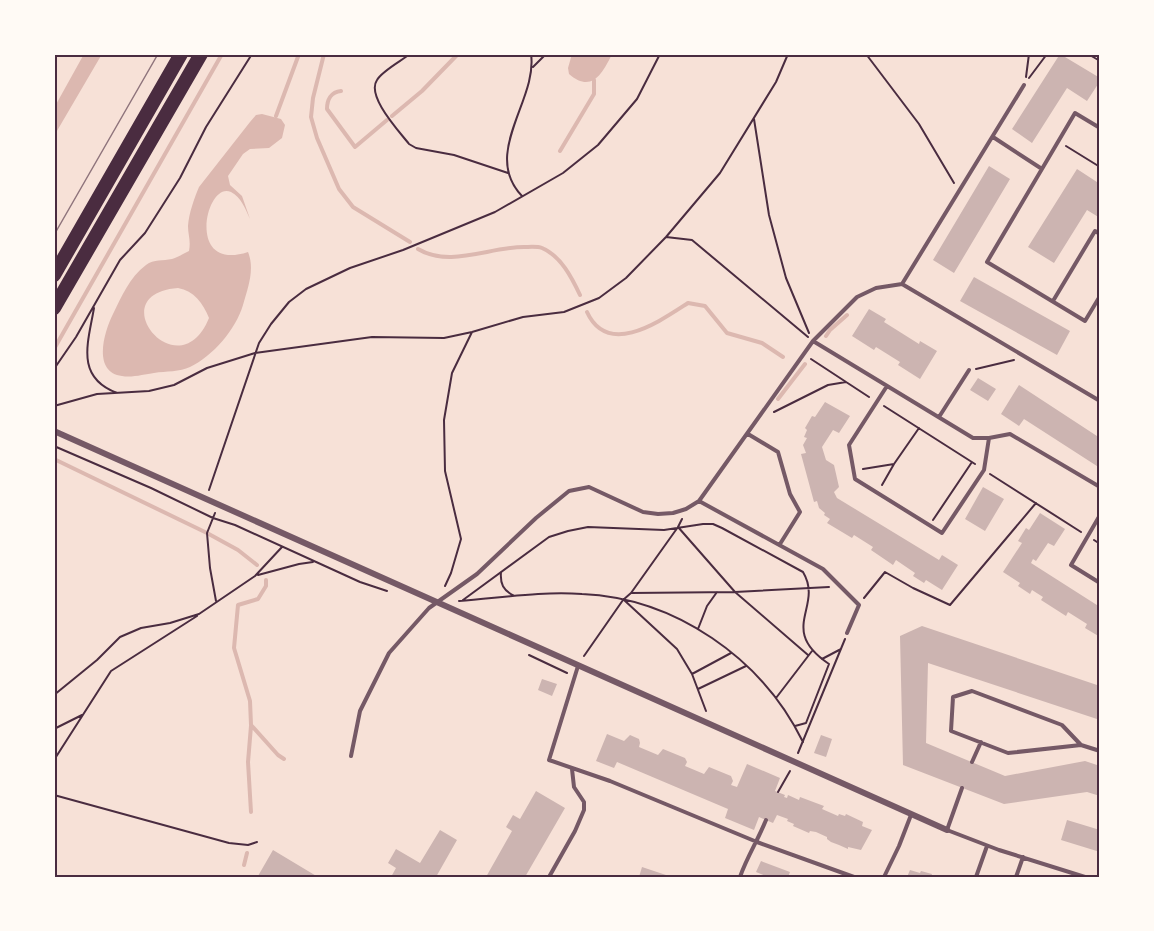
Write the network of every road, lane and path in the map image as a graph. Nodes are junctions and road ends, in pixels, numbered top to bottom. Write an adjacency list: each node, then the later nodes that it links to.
1 (181, 54): 27 (main road)
2 (201, 54): 32 (main road)
3 (252, 54): 31 (path)
4 (410, 54): 22 (path)
5 (531, 54): 14 (path)
6 (546, 54): 14 (path)
7 (660, 54): 24 (path)
8 (788, 54): 16 (path)
9 (866, 54): 23 (path)
10 (1029, 54): 15 (path)
11 (1047, 54): 15 (path)
12 (1088, 54): 13 (path)
13 (1100, 61)
14 (533, 67): 22 (path)
15 (1024, 85): 18 (lane)
16 (754, 119): 26 (path); 34 (path)
17 (1100, 128): 19 (lane)
18 (993, 136): 21 (lane); 23 (lane)
19 (1058, 142): 20 (path); 21 (lane)
20 (1100, 167)
21 (1042, 169): 30 (lane)
22 (508, 173): 24 (path)
23 (959, 190): 28 (lane)
24 (522, 196): 35 (path)
25 (1100, 234): 30 (lane)
26 (666, 237): 33 (path); 34 (path)
27 (54, 275)
28 (902, 284): 34 (lane); 37 (lane)
29 (1100, 296): 30 (lane)
30 (1053, 301)
31 (94, 305): 38 (path); 42 (path)
32 (54, 308)
33 (472, 332): 35 (path); 83 (path)
34 (813, 341): 36 (lane); 41 (lane)
35 (255, 354): 42 (path); 59 (path)
36 (803, 354): 40 (path); 47 (lane)
37 (1026, 357): 39 (path); 43 (lane)
38 (54, 369)
39 (969, 370): 46 (lane)
40 (846, 382): 44 (path); 47 (path)
41 (887, 386): 44 (lane); 46 (lane)
42 (119, 394): 45 (path)
43 (1100, 401)
44 (877, 402): 48 (path); 56 (lane)
45 (54, 406)
46 (939, 417): 51 (lane)
47 (758, 420): 50 (lane)
48 (919, 428): 53 (path); 54 (path)
49 (54, 431): 59 (street)
50 (748, 434): 60 (lane); 69 (lane)
51 (989, 438): 55 (lane); 57 (lane)
52 (54, 446): 65 (path)
53 (972, 462): 55 (path); 66 (path)
54 (894, 464): 56 (path); 58 (path)
55 (984, 470): 61 (path); 66 (lane)
56 (853, 471): 58 (lane)
57 (1100, 487)
58 (877, 493): 66 (lane)
59 (205, 499): 62 (street)
60 (699, 501): 63 (lane); 69 (lane)
61 (1036, 503): 68 (path); 86 (path)
62 (218, 505): 65 (path); 83 (street)
63 (686, 509): 67 (path); 83 (lane)
64 (1100, 515): 68 (lane)
65 (213, 518): 70 (path); 85 (path)
66 (929, 525)
67 (678, 527): 72 (path); 76 (path); 78 (path); 79 (path)
68 (1088, 536): 74 (lane)
69 (780, 544): 75 (lane)
70 (282, 547): 71 (path); 73 (path)
71 (315, 562): 73 (path); 80 (path)
72 (501, 572): 81 (path); 84 (path)
73 (255, 576): 85 (path)
74 (1100, 583)
75 (840, 586): 76 (path); 86 (lane)
76 (810, 588): 78 (path); 91 (path)
77 (717, 592): 78 (path); 79 (path); 88 (path)
78 (735, 592): 93 (path)
79 (631, 593): 82 (path)
80 (393, 594)
81 (514, 596): 82 (path); 84 (path)
82 (623, 600): 88 (path); 96 (path); 98 (path)
83 (437, 601): 84 (path); 96 (street); 111 (lane)
84 (460, 601)
85 (216, 603): 87 (path)
86 (859, 605): 89 (lane)
87 (199, 614): 101 (path); 104 (path)
88 (698, 629): 92 (path)
89 (847, 633): 90 (path)
90 (841, 649): 94 (path); 107 (path)
91 (812, 651): 93 (path); 94 (path)
92 (731, 653): 97 (path); 98 (path)
93 (808, 655): 102 (path)
94 (822, 659): 105 (path)
95 (540, 660): 99 (path)
96 (578, 666): 99 (lane); 120 (street)
97 (746, 666): 100 (path); 102 (path)
98 (692, 674): 100 (path)
99 (575, 676): 116 (lane)
100 (698, 689): 103 (path)
101 (54, 695)
102 (776, 698): 105 (path)
103 (706, 711)
104 (82, 715): 106 (path); 113 (path)
105 (795, 726): 107 (path)
106 (54, 729)
107 (803, 742): 112 (path)
108 (981, 742): 109 (lane); 109 (lane); 114 (lane)
109 (1082, 745): 110 (lane)
110 (1100, 751)
111 (351, 756)
112 (796, 759)
113 (54, 760)
114 (972, 762)
115 (792, 768): 118 (path)
116 (572, 769): 123 (lane); 127 (lane)
117 (962, 788): 122 (lane)
118 (778, 792)
119 (54, 795): 124 (path)
120 (911, 815): 122 (street); 130 (lane)
121 (766, 820): 123 (lane)
122 (947, 830): 125 (lane)
123 (757, 842): 128 (lane); 129 (lane)
124 (257, 843)
125 (987, 846): 126 (lane); 131 (lane)
126 (1023, 857): 132 (lane); 133 (lane)
127 (549, 877)
128 (740, 877)
129 (854, 877)
130 (884, 877)
131 (976, 877)
132 (1016, 877)
133 (1085, 877)

